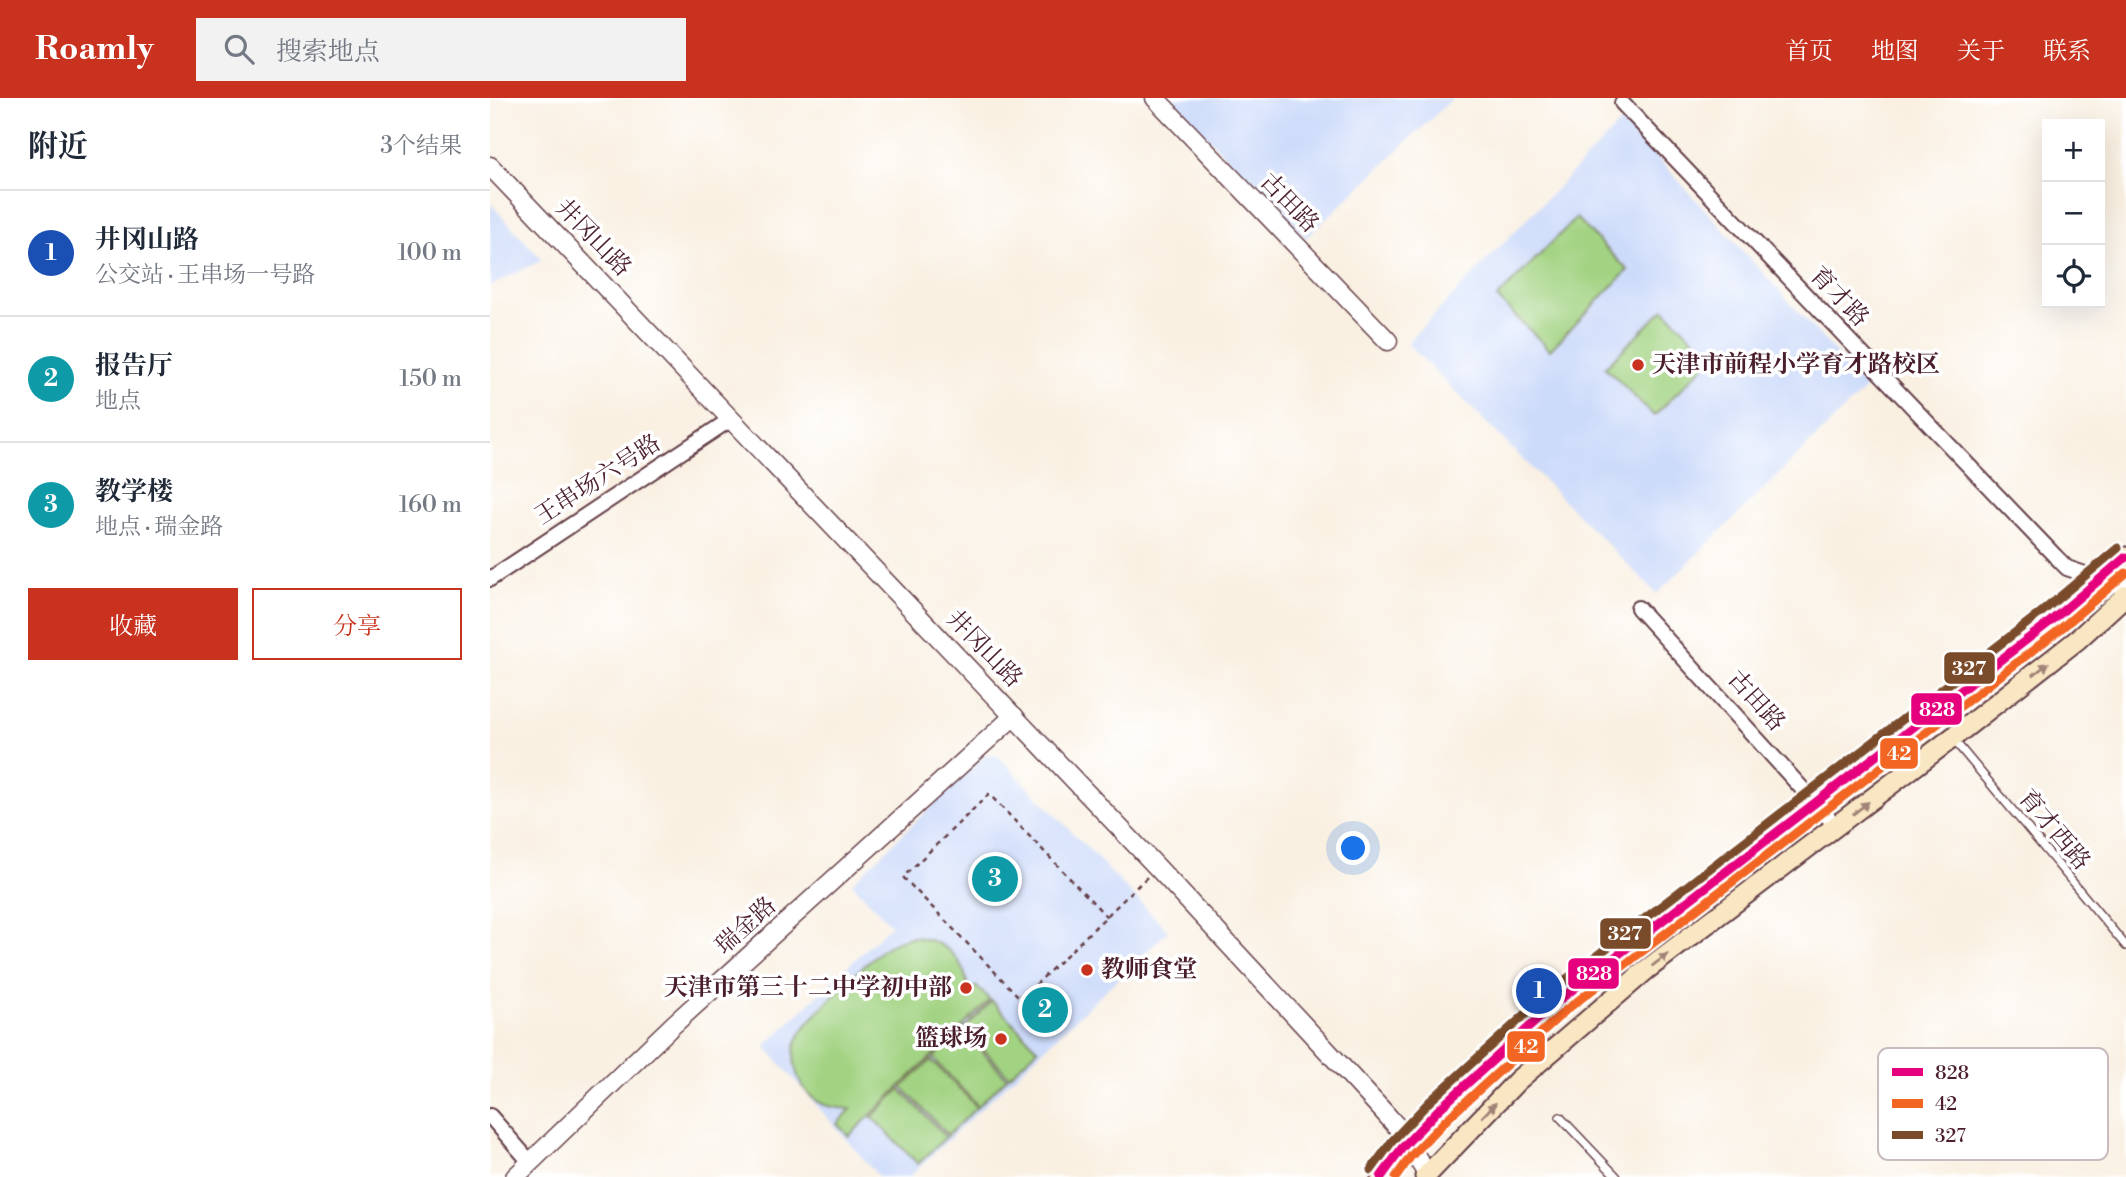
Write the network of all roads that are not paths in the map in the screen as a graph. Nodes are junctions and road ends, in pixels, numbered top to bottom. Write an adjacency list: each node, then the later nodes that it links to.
1 (1155, 98): 5 (street, 古田路)
2 (1622, 103): 9 (street, 育才路)
3 (490, 166): 6 (street, 井冈山路)
4 (490, 176): 6 (street, 井冈山路)
5 (1388, 341)
6 (729, 421): 8 (street, 王串场六号路); 13 (street, 井冈山路)
7 (2126, 557): 9 (main road)
8 (490, 579)
9 (2099, 580): 10 (street, 育才路); 15 (main road)
10 (2126, 588)
11 (2126, 595): 14 (main road, one-way to 11)
12 (1638, 608): 15 (street, 古田路)
13 (1011, 719): 21 (street, 井冈山路); 21 (street, 井冈山路); 22 (street, 瑞金路)
14 (1952, 738): 16 (main road, one-way to 14); 17 (lane, 育才西路)
15 (1816, 803): 16 (street, 古田路); 21 (main road)
16 (1837, 827): 23 (main road, one-way to 16)
17 (2126, 946)
18 (490, 1116): 22 (street)
19 (1560, 1117): 26 (lane)
20 (1468, 1132): 23 (main road)
21 (1405, 1145): 23 (street, 井冈山路); 25 (main road)
22 (530, 1162): 24 (street, 瑞金路)
23 (1424, 1176)
24 (515, 1177)
25 (1381, 1177)
26 (1617, 1177)

